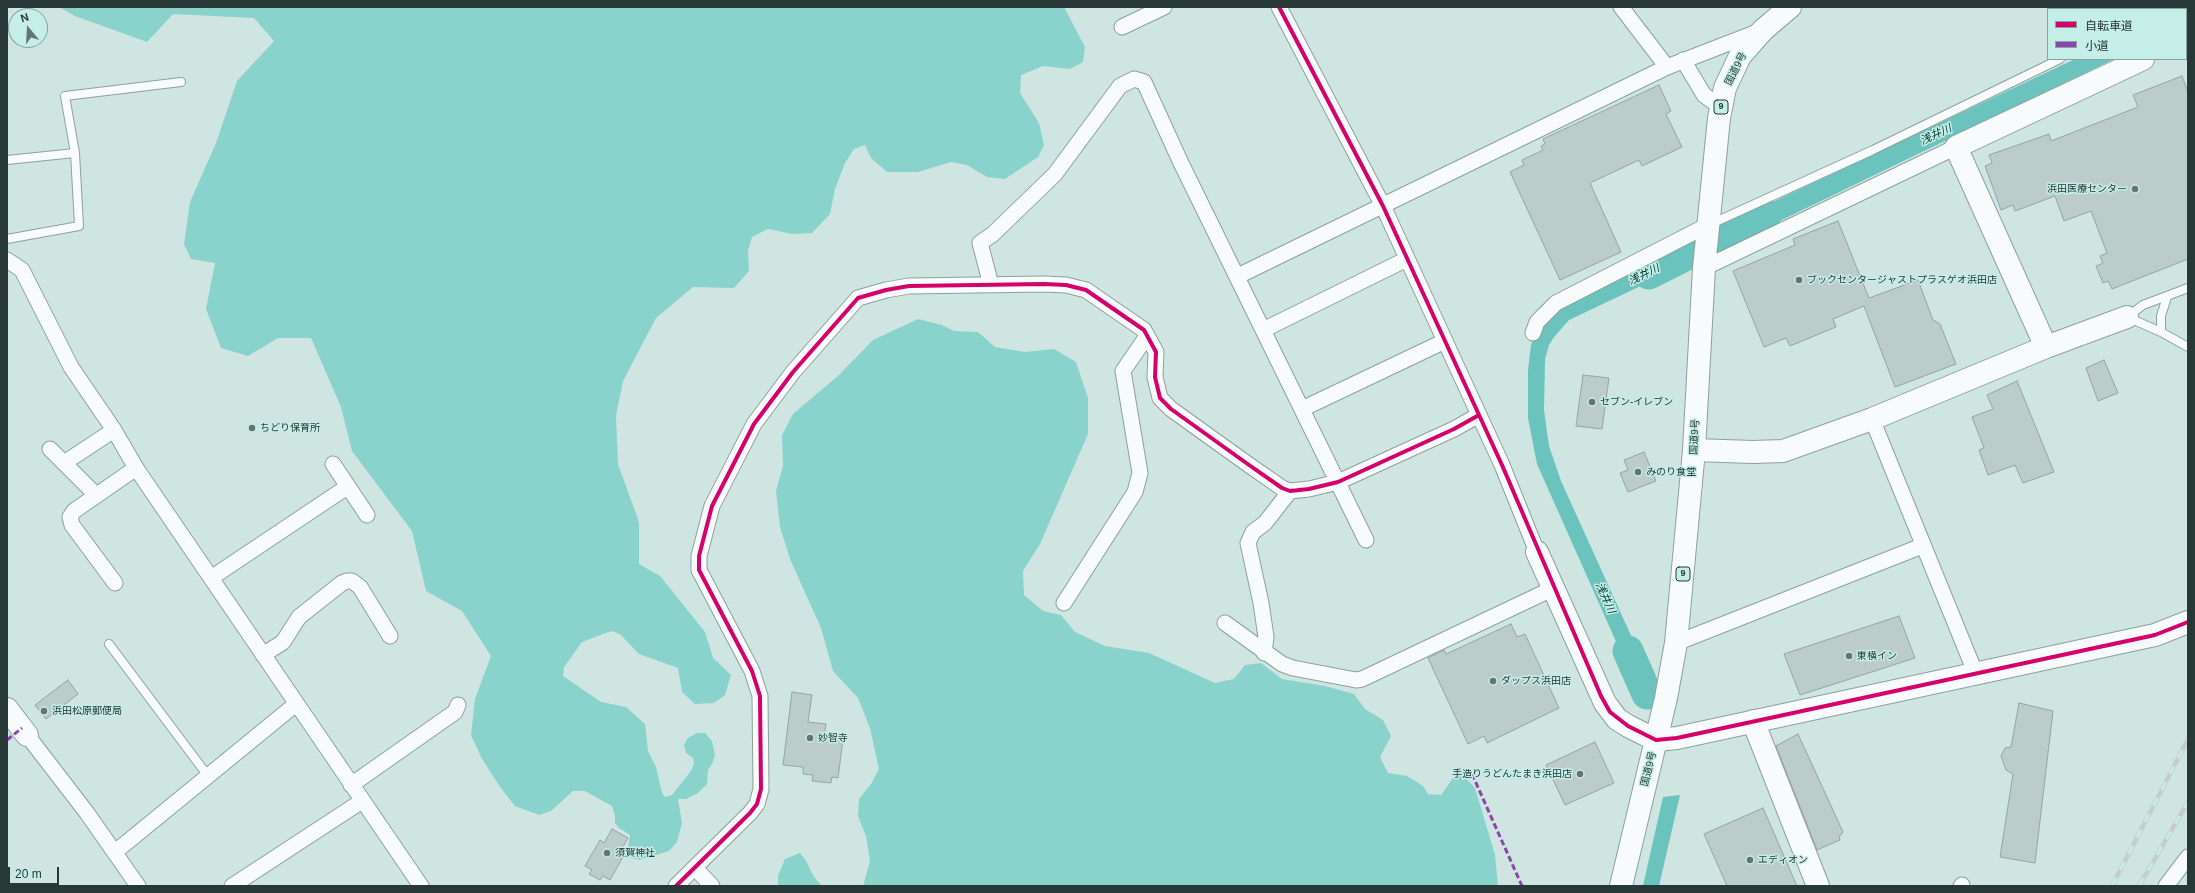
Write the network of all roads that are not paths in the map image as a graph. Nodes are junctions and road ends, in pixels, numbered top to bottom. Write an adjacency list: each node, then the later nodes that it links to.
1 (1164, 7): 5 (street)
2 (1279, 7): 16 (street)
3 (1621, 7): 10 (street)
4 (1790, 7): 6 (main road, 国道9号 / 9)
5 (1122, 27)
6 (1763, 30): 7 (street); 12 (main road, 国道9号 / 9)
7 (1683, 60): 10 (street); 12 (street)
8 (2058, 60): 17 (lane)
9 (2141, 60): 13 (main road)
10 (1667, 67): 16 (street)
11 (181, 82): 14 (lane)
12 (1721, 107): 17 (main road, 国道9号 / 9)
13 (1956, 147): 21 (street); 32 (main road)
14 (75, 153): 15 (lane); 18 (lane)
15 (7, 160)
16 (1383, 206): 19 (street); 22 (street)
17 (1708, 229): 21 (main road, 国道9号 / 9); 29 (street)
18 (7, 239)
19 (1407, 259): 27 (street); 31 (street)
20 (7, 260): 37 (street)
21 (1704, 262): 39 (main road, 国道9号 / 9)
22 (1238, 276): 23 (street); 27 (street)
23 (991, 285): 30 (street); 74 (street)
24 (2188, 288): 25 (lane)
25 (2167, 296): 26 (lane); 28 (lane)
26 (2127, 317): 28 (lane); 32 (main road)
27 (1262, 330): 34 (street)
28 (2161, 332): 33 (lane)
29 (1533, 333)
30 (1147, 336): 45 (street); 54 (street)
31 (1445, 341): 34 (street); 35 (street)
32 (2046, 347): 36 (main road)
33 (2188, 347)
34 (1302, 409): 43 (street)
35 (1479, 415): 43 (street); 50 (street)
36 (1872, 419): 39 (main road); 49 (street)
37 (114, 430): 40 (street); 42 (street)
38 (50, 449): 40 (street)
39 (1694, 450): 58 (main road, 国道9号 / 9)
40 (64, 463): 46 (street)
41 (333, 464): 44 (street)
42 (136, 468): 46 (street); 51 (street)
43 (1338, 482): 45 (street); 48 (street)
44 (347, 487): 47 (street); 51 (street)
45 (1290, 491): 60 (street)
46 (96, 495): 52 (street)
47 (367, 515)
48 (1366, 540)
49 (1922, 546): 58 (street); 62 (street)
50 (1537, 552): 53 (main road)
51 (211, 578): 61 (street)
52 (115, 583)
53 (1554, 588): 60 (street); 68 (main road)
54 (1064, 603)
55 (2188, 622): 62 (main road)
56 (1225, 623): 60 (street)
57 (390, 636): 61 (street)
58 (1676, 643): 68 (main road, 国道9号 / 9)
59 (109, 644): 69 (lane)
60 (1264, 653)
61 (263, 656): 63 (street)
62 (1974, 672): 66 (main road)
63 (296, 704): 69 (street); 70 (street)
64 (458, 705): 70 (street)
65 (7, 709): 67 (main road)
66 (1753, 721): 68 (main road); 81 (main road)
67 (28, 735): 72 (street)
68 (1656, 740): 80 (main road, 国道9号 / 9)
69 (208, 776): 72 (street)
70 (350, 785): 71 (street)
71 (362, 801): 76 (street); 77 (street)
72 (115, 852): 75 (street)
73 (2188, 858): 82 (street)
74 (695, 868): 78 (street); 79 (street)
75 (138, 886)
76 (232, 886)
77 (421, 886)
78 (676, 886)
79 (712, 886)
80 (1621, 886)
81 (1818, 886)
82 (2166, 886)

